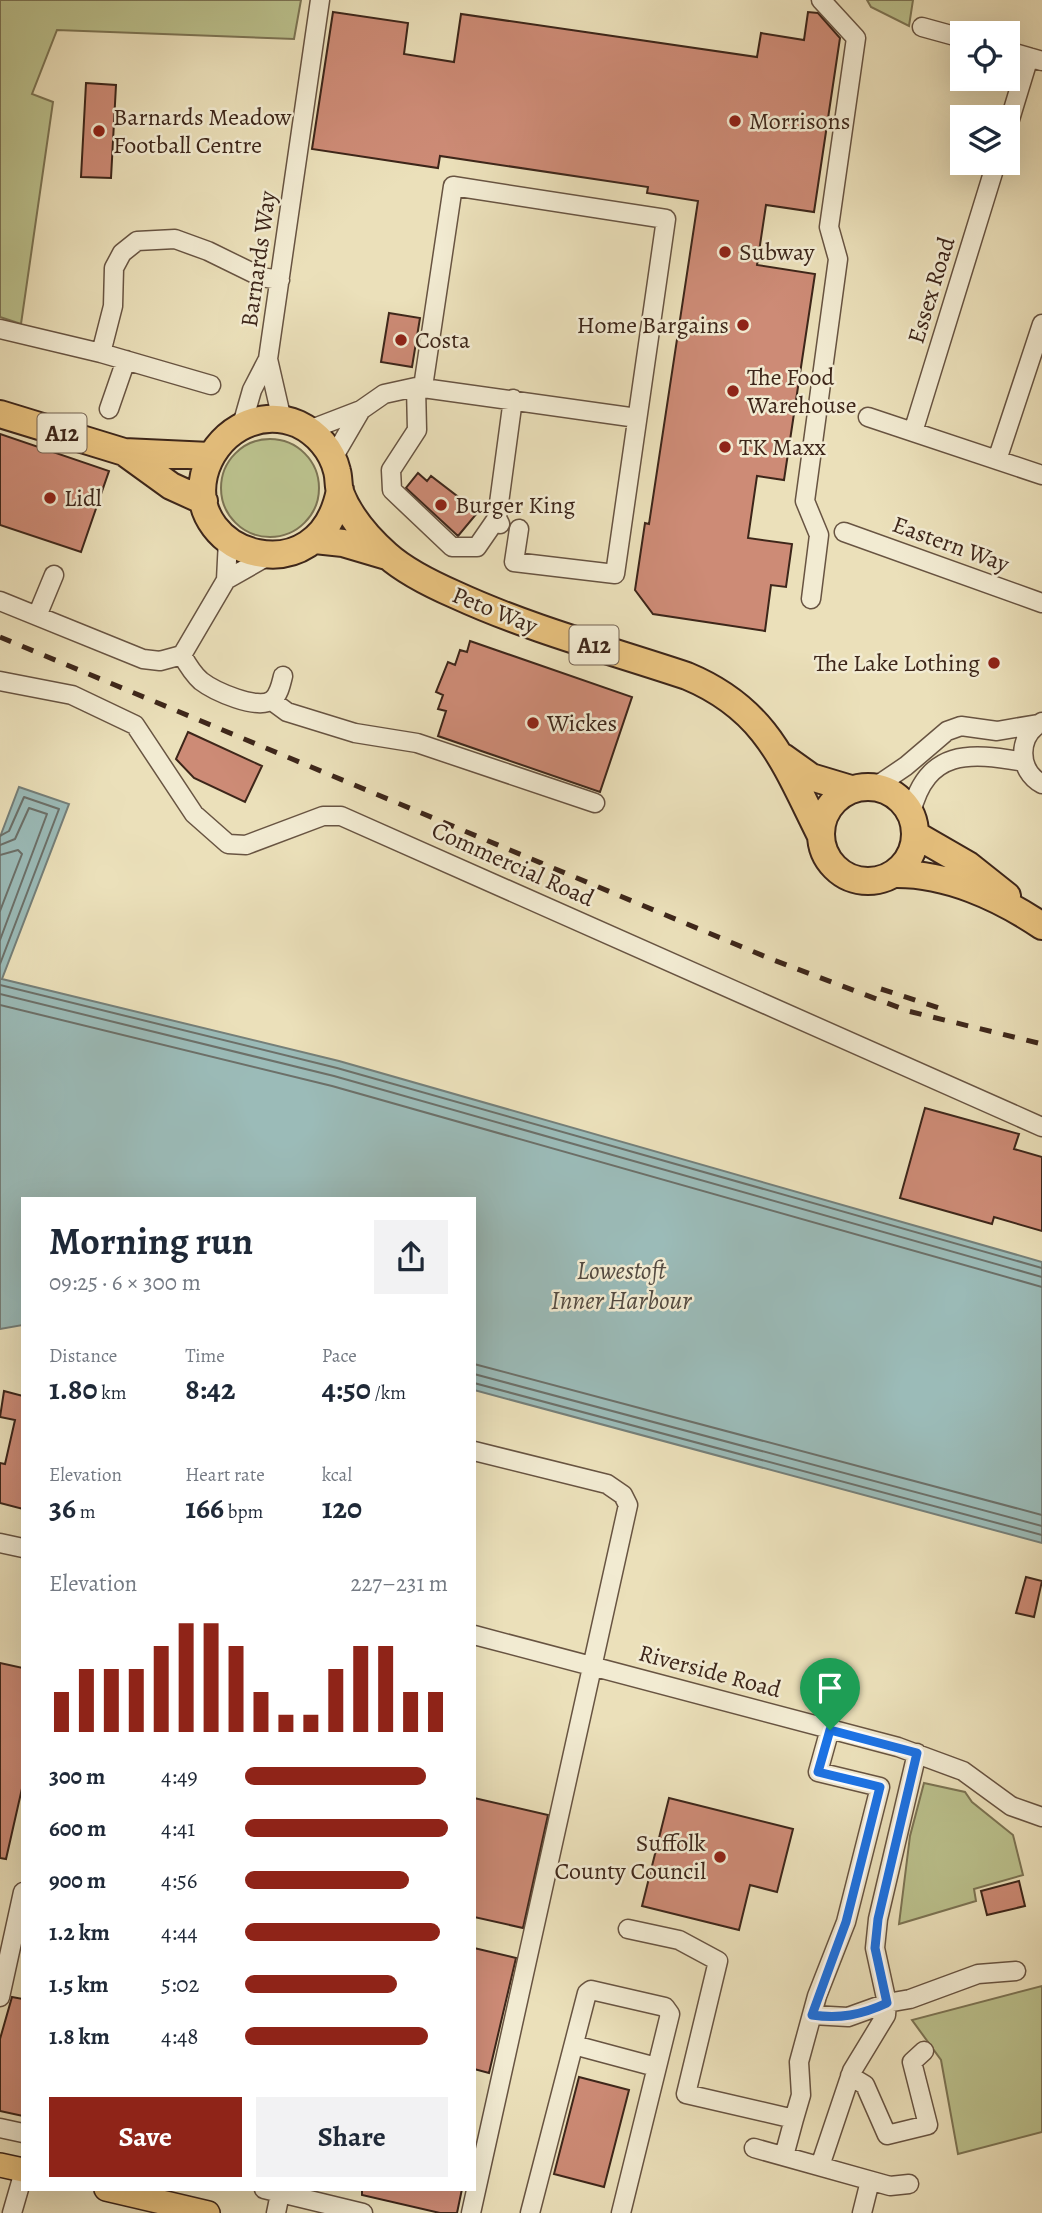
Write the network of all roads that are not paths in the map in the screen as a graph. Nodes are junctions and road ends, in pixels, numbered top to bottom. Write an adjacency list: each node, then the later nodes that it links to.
1 (320, 0): 8 (street, Barnards Way)
2 (821, 0): 41 (street)
3 (922, 27): 4 (street)
4 (950, 35)
5 (1036, 59): 6 (street)
6 (1017, 105)
7 (992, 175): 25 (street, Essex Road)
8 (281, 280): 11 (street); 12 (street, Barnards Way)
9 (1042, 324): 29 (street)
10 (0, 329): 11 (street)
11 (101, 353): 13 (street)
12 (268, 359): 22 (street, Barnards Way); 23 (street, Barnards Way)
13 (125, 360): 14 (street); 17 (street)
14 (211, 385)
15 (419, 387): 16 (street); 16 (street); 18 (street); 21 (street)
16 (513, 399): 21 (street)
17 (109, 409)
18 (361, 410): 24 (street); 28 (street)
19 (0, 414): 26 (highway, A12)
20 (869, 417): 25 (street)
21 (637, 418): 33 (street)
22 (282, 420): 23 (highway); 24 (highway)
23 (242, 425): 27 (highway)
24 (309, 430): 28 (highway)
25 (913, 432): 29 (street)
26 (124, 452): 27 (highway, A12); 32 (highway, A12)
27 (210, 456): 32 (highway)
28 (333, 458): 31 (highway)
29 (997, 460): 30 (street)
30 (1042, 475)
31 (340, 490): 36 (highway); 38 (highway, Peto Way / A12)
32 (204, 501): 35 (highway)
33 (519, 528)
34 (844, 532): 43 (street, Eastern Way)
35 (228, 540): 37 (highway); 40 (street)
36 (314, 540): 37 (highway); 38 (highway, Peto Way / A12)
37 (268, 556): 40 (street)
38 (389, 557): 50 (highway, Peto Way / A12)
39 (54, 575): 44 (street)
40 (226, 580): 45 (street)
41 (811, 599)
42 (0, 601): 44 (street)
43 (1042, 603)
44 (37, 616): 45 (street)
45 (181, 655): 48 (street)
46 (284, 676): 48 (street)
47 (0, 681): 59 (street, Commercial Road)
48 (272, 701): 54 (street)
49 (1040, 723): 51 (street); 53 (street)
50 (781, 756): 53 (highway, Peto Way / A12); 56 (highway, Peto Way / A12)
51 (1024, 762): 52 (street); 55 (street)
52 (1042, 784)
53 (863, 788): 55 (highway); 56 (highway)
54 (595, 803)
55 (913, 824): 57 (highway); 58 (highway)
56 (820, 834): 57 (highway)
57 (894, 874): 58 (highway)
58 (1034, 920)
59 (1042, 1127)
60 (476, 1451): 64 (street)
61 (0, 1543): 62 (street)
62 (21, 1548)
63 (476, 1636): 64 (street, Riverside Road)
64 (593, 1665): 65 (street, Riverside Road); 92 (street)
65 (830, 1730): 66 (street, Riverside Road); 73 (street)
66 (917, 1753): 67 (street, Riverside Road); 72 (street)
67 (1042, 1817)
68 (21, 1901): 71 (street)
69 (628, 1929): 78 (street)
70 (1016, 1971): 72 (street)
71 (0, 1997)
72 (887, 2003): 73 (street); 77 (street)
73 (812, 2015): 78 (street)
74 (574, 2045): 76 (street); 76 (street); 99 (street)
75 (924, 2051): 77 (street)
76 (656, 2067): 100 (street)
77 (850, 2076): 84 (street)
78 (794, 2119): 82 (street)
79 (0, 2127): 80 (street)
80 (21, 2132)
81 (754, 2148): 82 (street)
82 (784, 2156): 84 (street)
83 (0, 2165): 85 (main road)
84 (820, 2166): 87 (street)
85 (21, 2171)
86 (21, 2179): 94 (street)
87 (877, 2183): 88 (street); 101 (street)
88 (909, 2184)
89 (114, 2191): 95 (main road)
90 (275, 2191): 96 (street)
91 (279, 2191): 97 (street)
92 (476, 2191)
93 (476, 2191): 98 (street)
94 (12, 2213)
95 (208, 2213)
96 (276, 2213)
97 (363, 2213)
98 (471, 2213)
99 (530, 2213)
100 (621, 2213)
101 (862, 2213)

